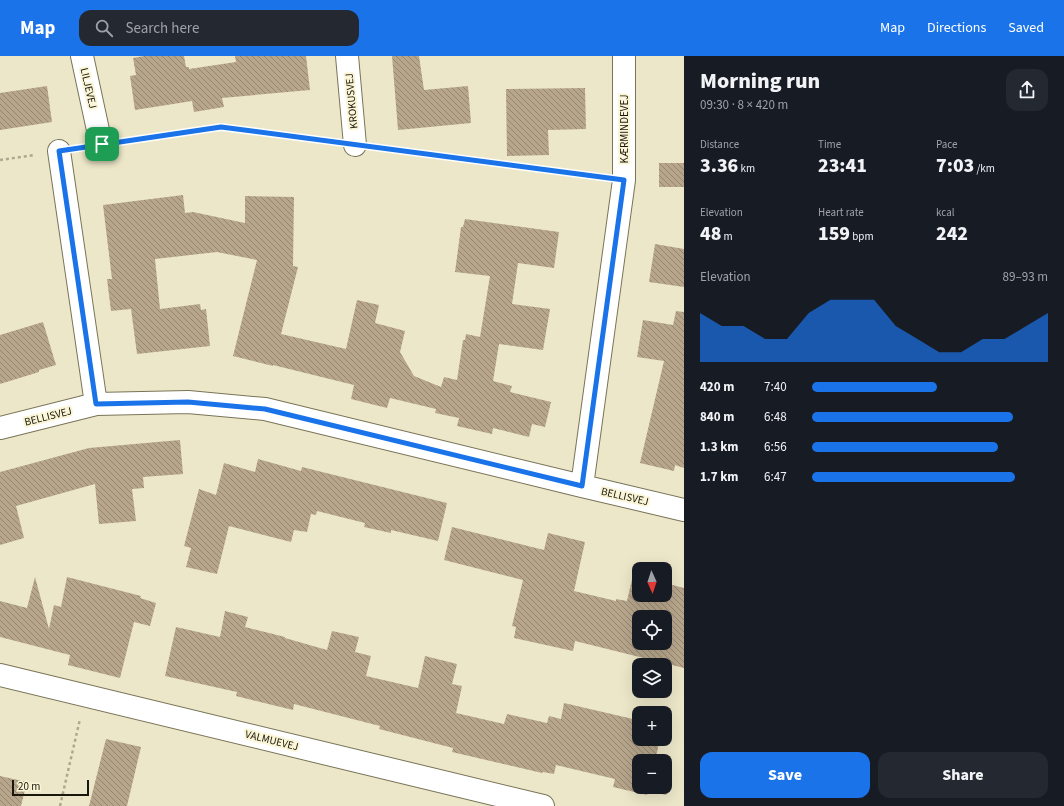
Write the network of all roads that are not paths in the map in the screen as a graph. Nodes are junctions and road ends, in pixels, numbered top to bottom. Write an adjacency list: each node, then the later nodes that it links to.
1 (82, 56): 4 (street, LILJEVEJ)
2 (347, 56): 5 (street, KROKUSVEJ)
3 (624, 56): 9 (street, KÆRMINDEVEJ)
4 (102, 144)
5 (355, 145)
6 (59, 151): 7 (street)
7 (96, 404): 8 (street, BELLISVEJ); 9 (street, BELLISVEJ)
8 (0, 428)
9 (582, 486): 10 (street, BELLISVEJ)
10 (684, 510)
11 (0, 675): 12 (street, VALMUEVEJ)
12 (543, 806)

